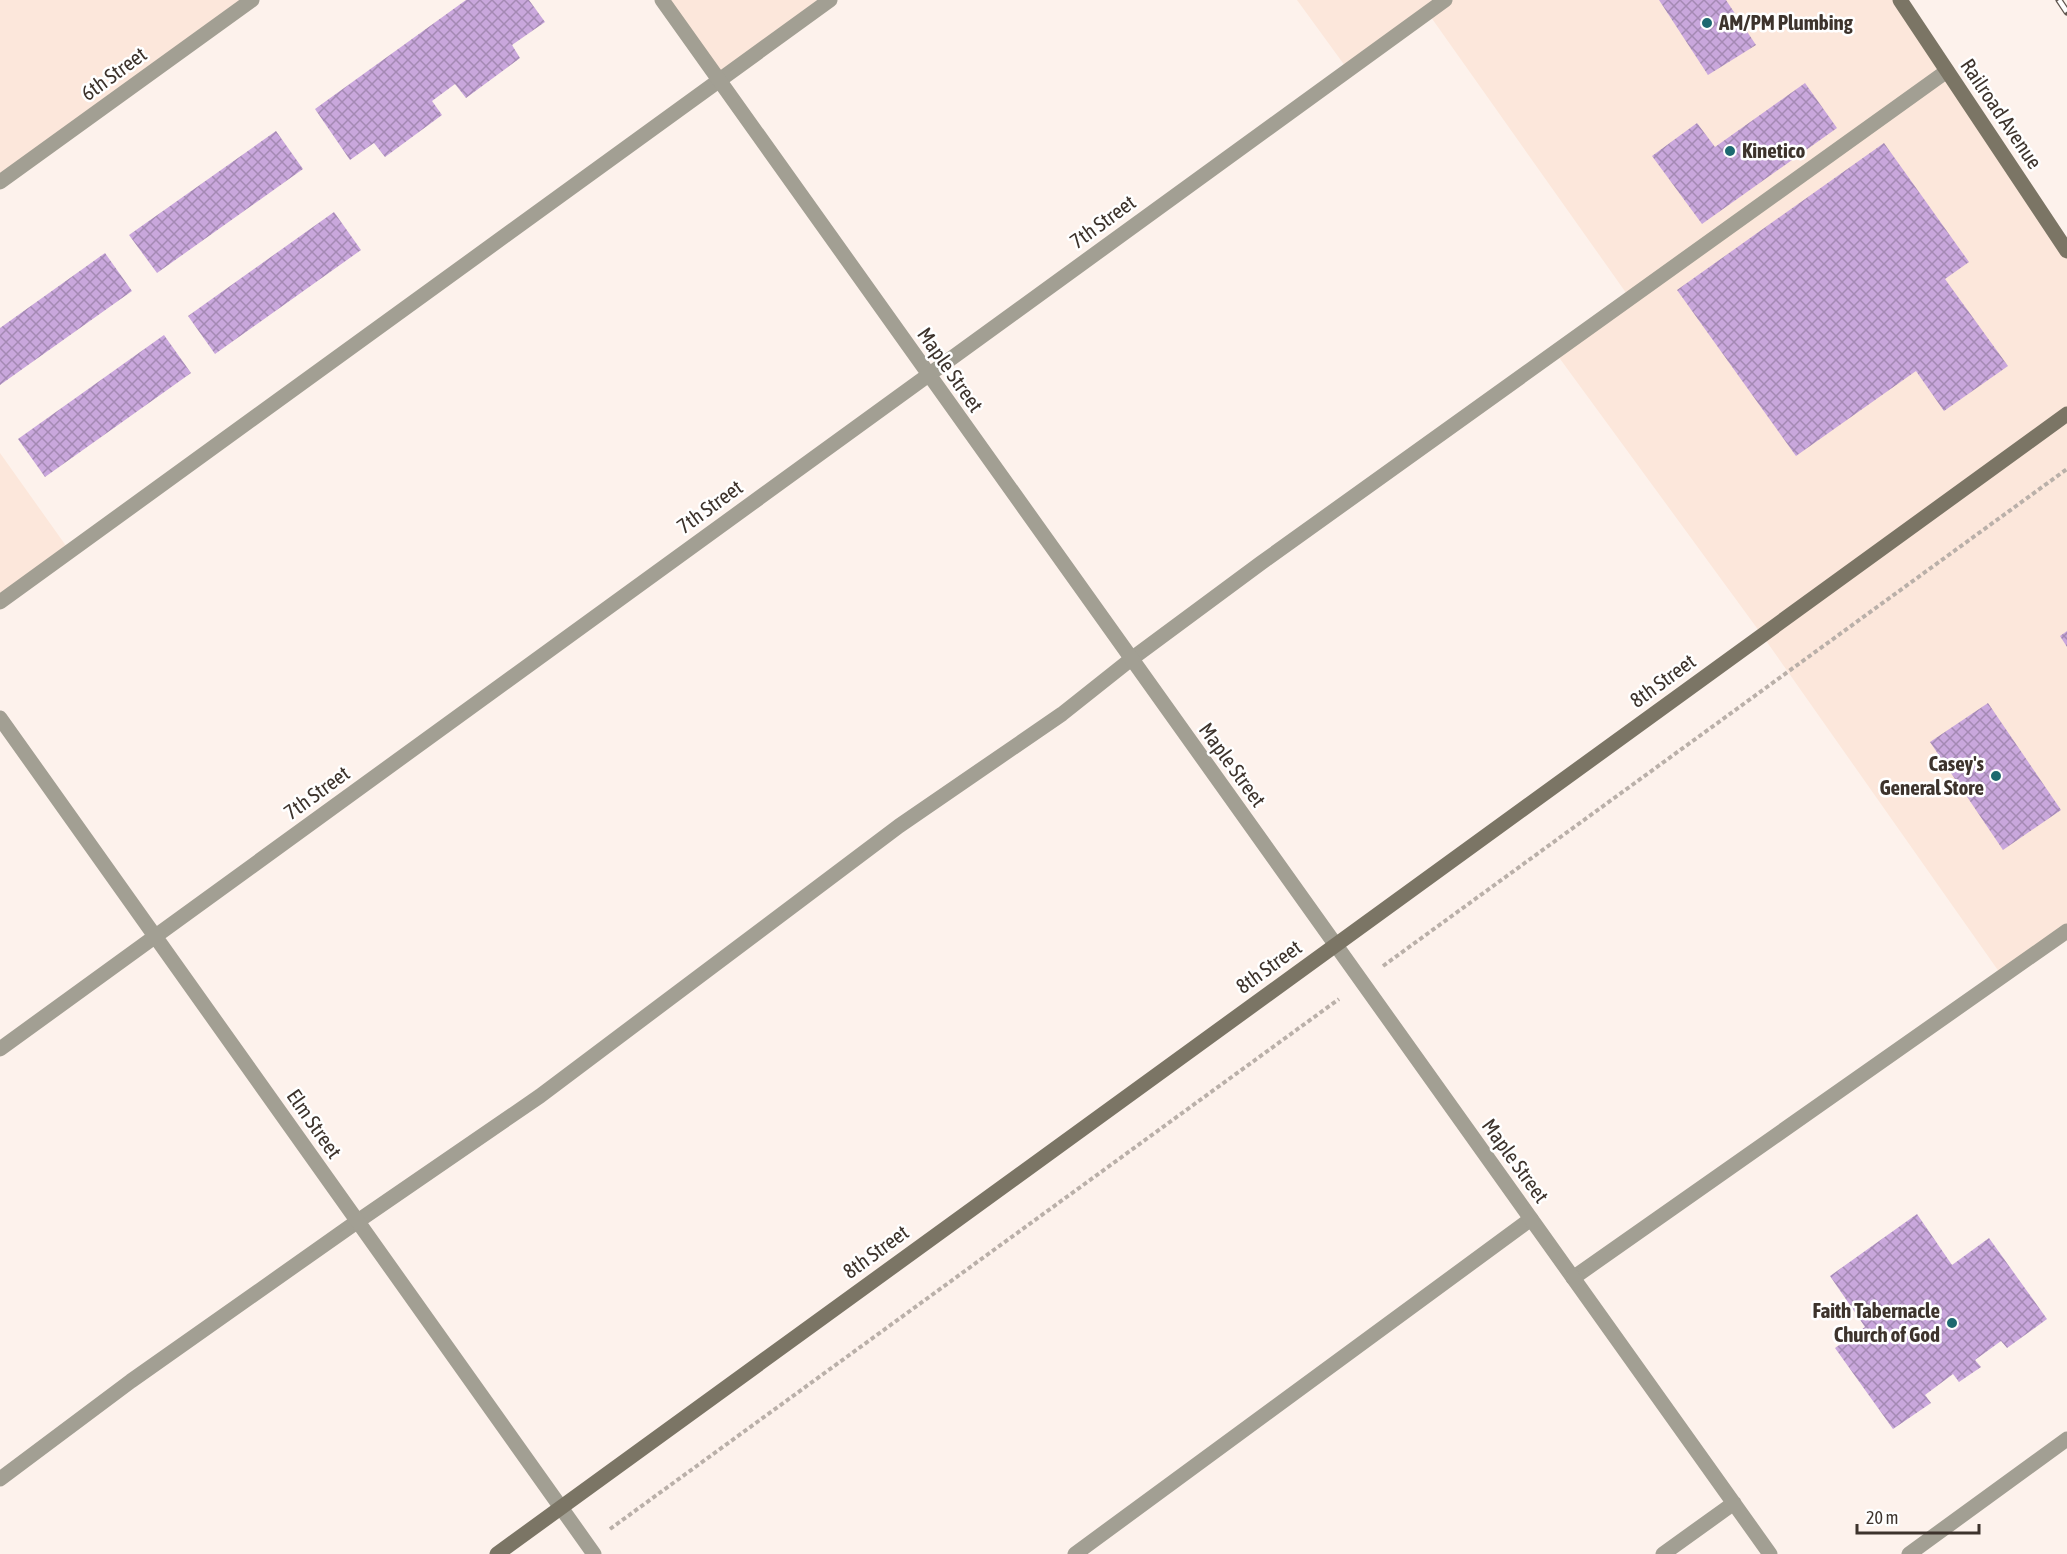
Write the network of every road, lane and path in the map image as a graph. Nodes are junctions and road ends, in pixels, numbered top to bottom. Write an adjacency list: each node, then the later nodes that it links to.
1 (252, 0): 8 (street, 6th Street)
2 (662, 0): 7 (street, Maple Street)
3 (830, 0): 7 (street)
4 (1445, 0): 10 (street, 7th Street)
5 (1900, 0): 6 (street, Railroad Avenue)
6 (1947, 71): 9 (street, Railroad Avenue); 14 (street)
7 (719, 81): 10 (street, Maple Street); 13 (street)
8 (0, 182)
9 (2067, 251)
10 (928, 375): 14 (street, Maple Street); 17 (street, 7th Street)
11 (2067, 414): 18 (street, 8th Street)
12 (2067, 469): 19 (path)
13 (0, 602)
14 (1130, 660): 18 (street, Maple Street); 23 (street)
15 (0, 718): 17 (street, Elm Street)
16 (2067, 931): 24 (street)
17 (156, 936): 21 (street, 7th Street); 23 (street, Elm Street)
18 (1335, 945): 22 (street, Maple Street); 28 (street, 8th Street)
19 (1386, 964)
20 (1339, 998): 29 (path)
21 (0, 1049)
22 (1531, 1219): 24 (street, Maple Street); 32 (street)
23 (358, 1221): 26 (street); 28 (street, Elm Street)
24 (1573, 1278): 27 (street, Maple Street)
25 (2067, 1440): 35 (street)
26 (0, 1479)
27 (1734, 1503): 33 (street); 34 (street, Maple Street)
28 (561, 1507): 30 (street, 8th Street); 31 (street, Elm Street)
29 (612, 1527)
30 (497, 1554)
31 (594, 1554)
32 (1075, 1554)
33 (1663, 1554)
34 (1770, 1554)
35 (1909, 1554)

